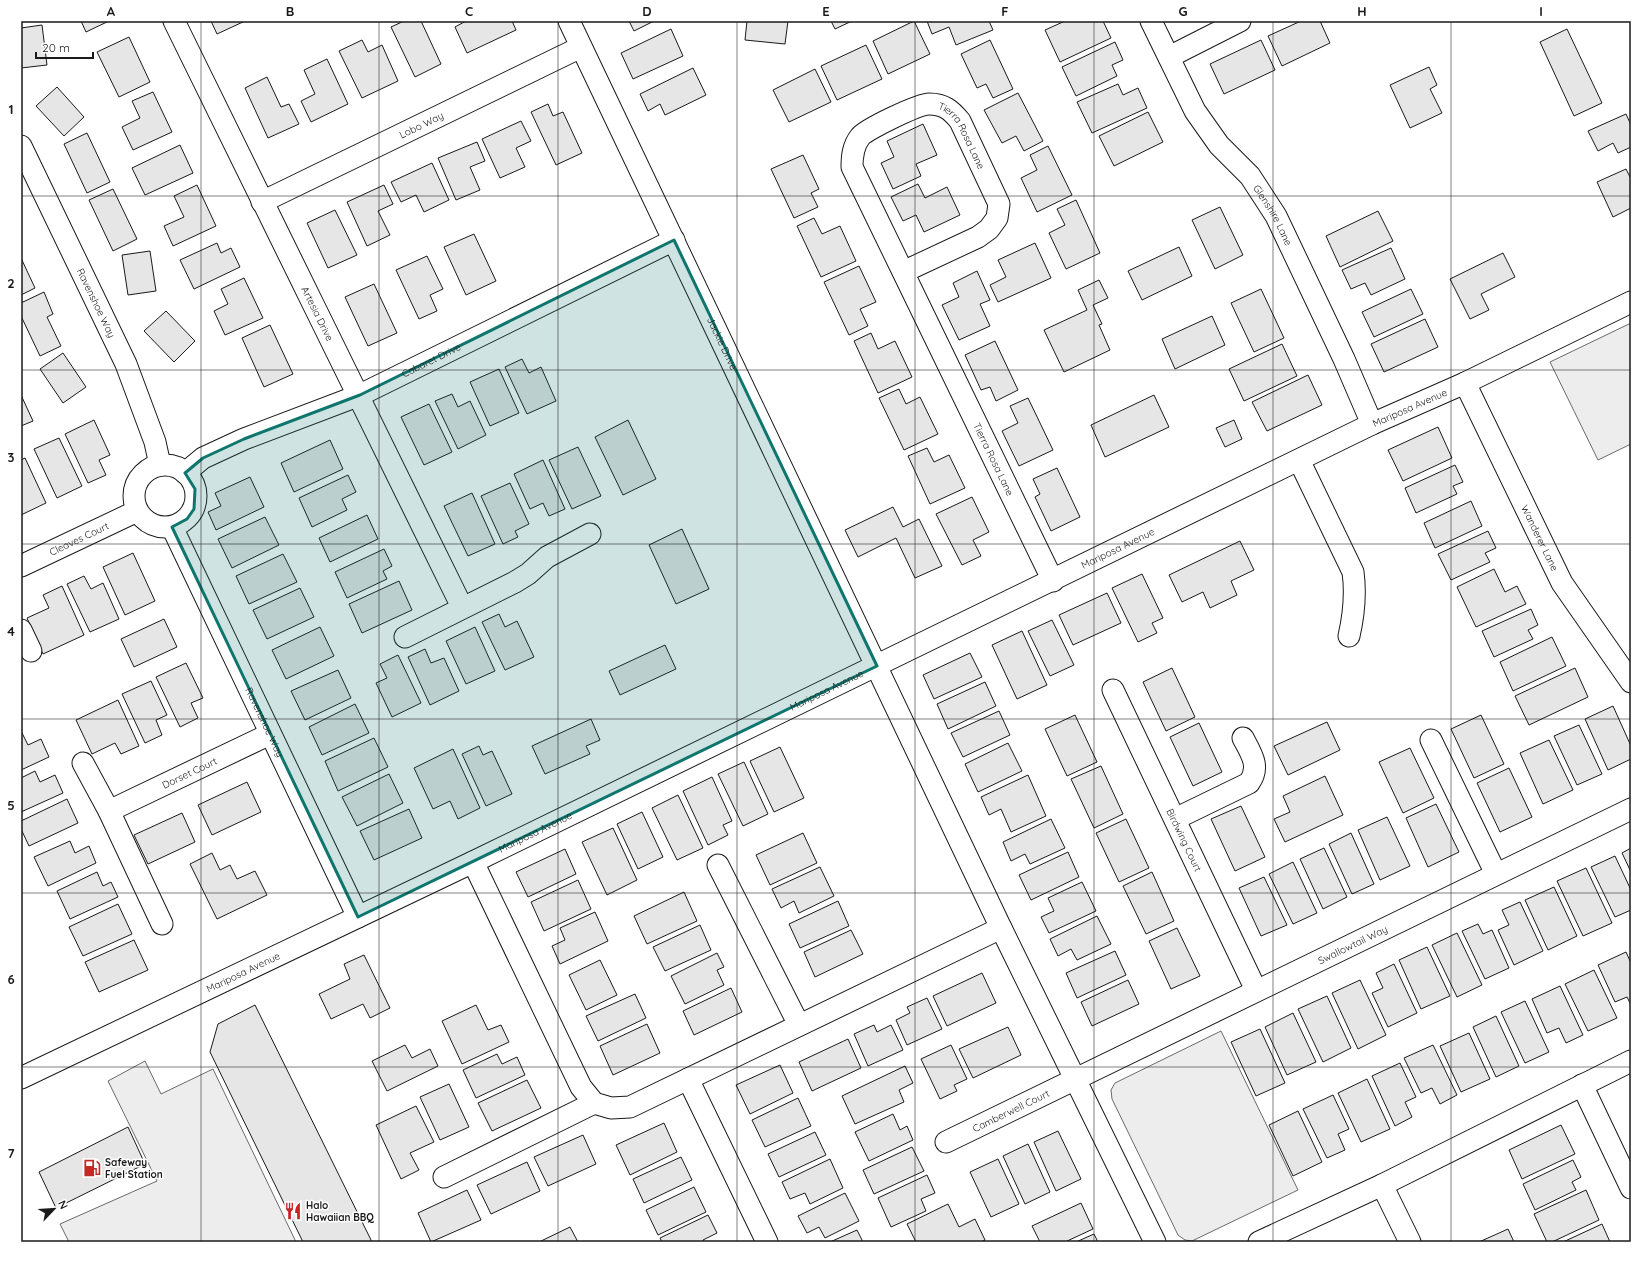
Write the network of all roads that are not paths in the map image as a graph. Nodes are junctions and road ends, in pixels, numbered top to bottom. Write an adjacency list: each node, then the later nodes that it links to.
1 (174, 21): 8 (street, Artesia Drive)
2 (569, 21): 5 (street, Jackie Drive)
3 (1151, 21): 6 (street, Glenshire Lane)
4 (1240, 21): 6 (street)
5 (581, 47): 8 (street, Lobo Way); 9 (street, Jackie Drive)
6 (1169, 57): 14 (street, Glenshire Lane)
7 (21, 146): 16 (street, Ravenshoe Way)
8 (262, 202): 13 (street, Artesia Drive)
9 (674, 240): 13 (street, Cabaret Drive); 28 (street, Jackie Drive)
10 (903, 272): 10 (street, Tierra Rosa Lane); 22 (street, Tierra Rosa Lane)
11 (1631, 302): 12 (street, Mariposa Avenue)
12 (1465, 383): 14 (street, Mariposa Avenue); 29 (street, Wanderer Lane)
13 (360, 395): 17 (street, Cabaret Drive); 23 (street, Artesia Drive)
14 (1372, 424): 15 (street, Mariposa Avenue)
15 (1299, 460): 22 (street, Mariposa Avenue); 25 (street)
16 (160, 465): 17 (street); 18 (street)
17 (185, 473): 19 (street)
18 (137, 511): 19 (street); 21 (street, Cleaves Court)
19 (172, 527): 31 (street, Ravenshoe Way)
20 (590, 534): 23 (street)
21 (21, 566)
22 (1052, 581): 28 (street, Mariposa Avenue)
23 (462, 607): 26 (street)
24 (21, 630): 27 (street)
25 (1349, 636)
26 (405, 637)
27 (31, 651)
28 (877, 666): 38 (street, Mariposa Avenue); 43 (street, Jackie Drive)
29 (1631, 682)
30 (1113, 690): 37 (street, Birdwing Court)
31 (270, 734): 36 (street, Dorset Court); 41 (street, Ravenshoe Way)
32 (1243, 738): 37 (street)
33 (1431, 740): 40 (street)
34 (83, 763): 36 (street)
35 (1631, 809): 40 (street, Swallowtail Way)
36 (109, 811): 42 (street)
37 (1175, 819): 44 (street, Birdwing Court)
38 (473, 862): 41 (street, Mariposa Avenue); 51 (street)
39 (718, 865): 45 (street)
40 (1496, 874): 44 (street, Swallowtail Way)
41 (358, 917): 47 (street, Mariposa Avenue)
42 (162, 924)
43 (1002, 928): 45 (street); 49 (street, Jackie Drive)
44 (1256, 990): 49 (street, Swallowtail Way)
45 (799, 1025): 48 (street)
46 (1631, 1061): 50 (street)
47 (21, 1078)
48 (688, 1079): 51 (street); 56 (street)
49 (1074, 1079): 52 (street, Camberwell Court); 57 (street, Jackie Drive)
50 (1582, 1085): 54 (street); 55 (street)
51 (594, 1103): 53 (street)
52 (946, 1142)
53 (444, 1177)
54 (1382, 1185): 58 (street); 59 (street)
55 (1631, 1188)
56 (767, 1242)
57 (1155, 1242)
58 (1259, 1242)
59 (1410, 1242)

